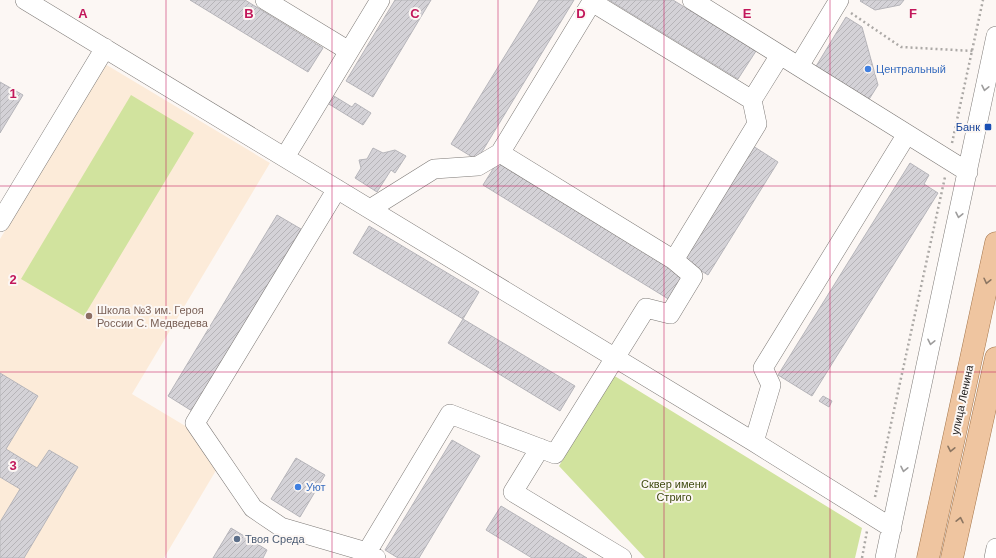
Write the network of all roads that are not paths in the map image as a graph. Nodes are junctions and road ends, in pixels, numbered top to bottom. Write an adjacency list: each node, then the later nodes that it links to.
1 (26, 0): 8 (street)
2 (266, 0): 9 (street)
3 (380, 0): 9 (street)
4 (692, 0): 10 (street)
5 (593, 1): 12 (street); 14 (street)
6 (838, 1): 11 (street)
7 (996, 36): 16 (street, one-way to 16)
8 (105, 48): 15 (street); 19 (street)
9 (349, 51): 15 (street)
10 (780, 55): 11 (street); 12 (street)
11 (799, 66): 13 (street)
12 (752, 100): 21 (street)
13 (907, 134): 16 (street); 24 (street)
14 (500, 153): 18 (street); 21 (street)
15 (285, 157): 17 (street)
16 (968, 172): 26 (street, one-way to 26)
17 (337, 189): 18 (street); 28 (street)
18 (370, 209): 22 (street)
19 (0, 222)
20 (996, 243): 31 (main road, улица Ленина, one-way to 31)
21 (674, 260): 22 (street)
22 (614, 357): 24 (street); 25 (street)
23 (996, 358): 32 (main road, one-way to 23)
24 (754, 442): 26 (street)
25 (540, 448): 28 (street); 29 (street)
26 (892, 528): 30 (street)
27 (996, 548): 33 (street)
28 (372, 555)
29 (622, 558)
30 (885, 558)
31 (928, 558)
32 (952, 558)
33 (994, 558)

